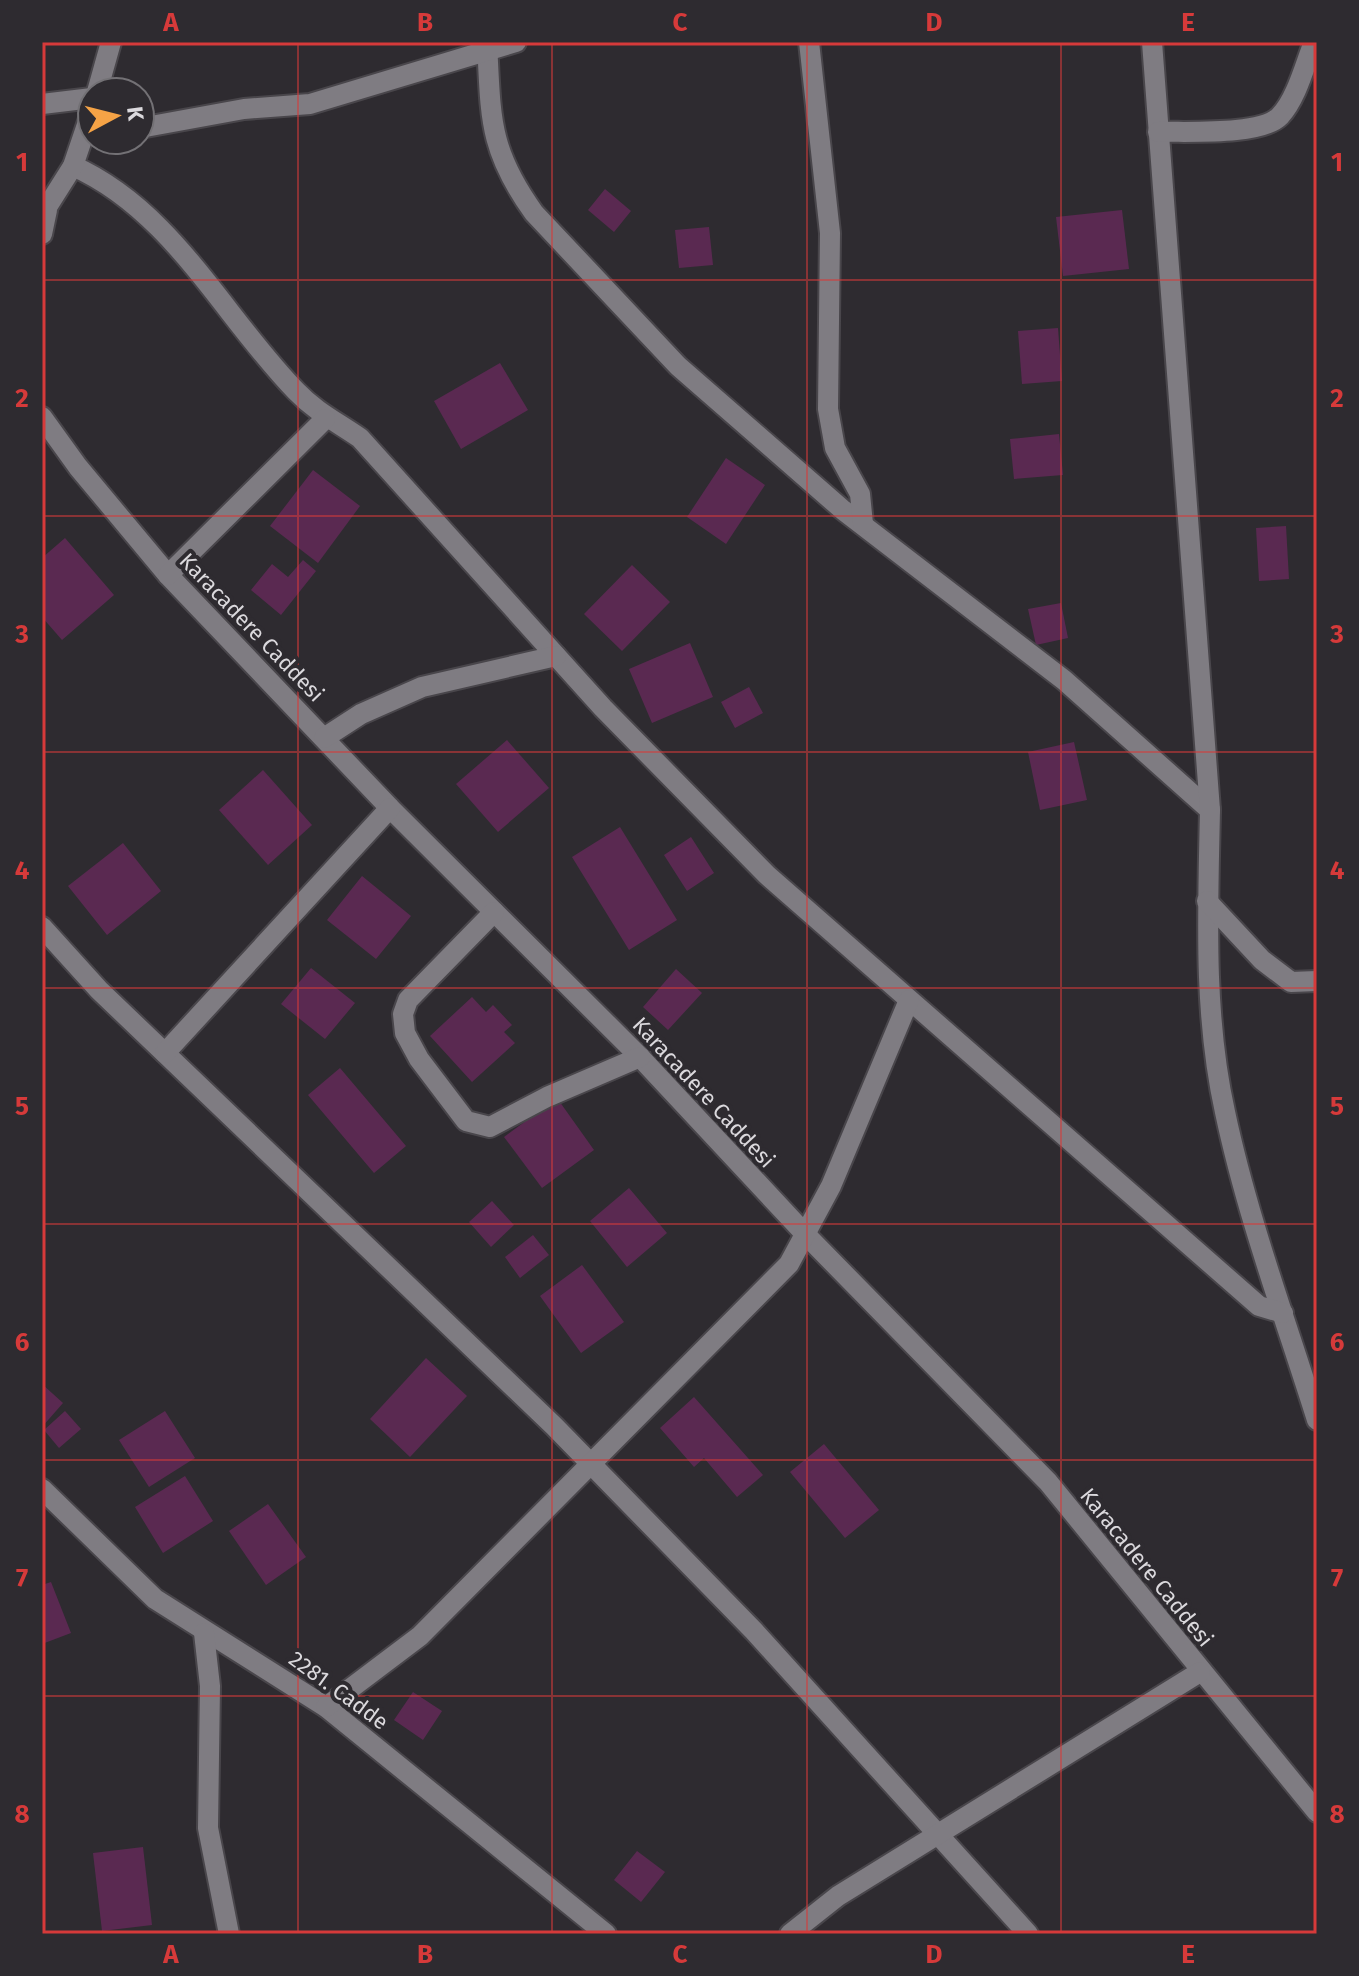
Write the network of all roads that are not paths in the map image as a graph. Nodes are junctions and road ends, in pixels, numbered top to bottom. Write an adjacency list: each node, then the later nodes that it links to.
1 (111, 42): 7 (street)
2 (516, 42): 6 (street)
3 (809, 42): 18 (street)
4 (1152, 42): 11 (street)
5 (1314, 42): 11 (street)
6 (487, 46): 10 (street); 18 (street)
7 (101, 76)
8 (76, 100): 9 (street)
9 (42, 104)
10 (156, 125)
11 (1158, 132): 23 (street)
12 (78, 156): 13 (street)
13 (73, 166): 14 (street); 17 (street)
14 (44, 213): 15 (street)
15 (42, 234)
16 (42, 417): 19 (street, Karacadere Caddesi)
17 (325, 419): 19 (street); 20 (street)
18 (863, 524): 23 (street)
19 (168, 575): 21 (street, Karacadere Caddesi)
20 (556, 656): 21 (street); 28 (street)
21 (324, 738): 22 (street, Karacadere Caddesi)
22 (390, 808): 25 (street, Karacadere Caddesi); 29 (street)
23 (1210, 810): 24 (street)
24 (1207, 901): 27 (street); 32 (street)
25 (494, 912): 30 (street, Karacadere Caddesi); 30 (street)
26 (42, 927): 29 (street)
27 (1317, 981)
28 (909, 1000): 31 (street); 32 (street)
29 (165, 1053): 34 (street)
30 (640, 1057): 31 (street, Karacadere Caddesi)
31 (807, 1236): 34 (street); 37 (street, Karacadere Caddesi)
32 (1283, 1313): 33 (street)
33 (1317, 1420)
34 (593, 1465): 38 (street); 40 (street)
35 (42, 1489): 36 (street, 2281. Cadde)
36 (204, 1633): 38 (street, 2281. Cadde); 41 (street)
37 (1200, 1672): 39 (street, Karacadere Caddesi); 40 (street)
38 (326, 1707): 42 (street, 2281. Cadde)
39 (1317, 1812)
40 (937, 1834): 43 (street); 44 (street)
41 (229, 1934)
42 (606, 1934)
43 (790, 1934)
44 (1028, 1934)

